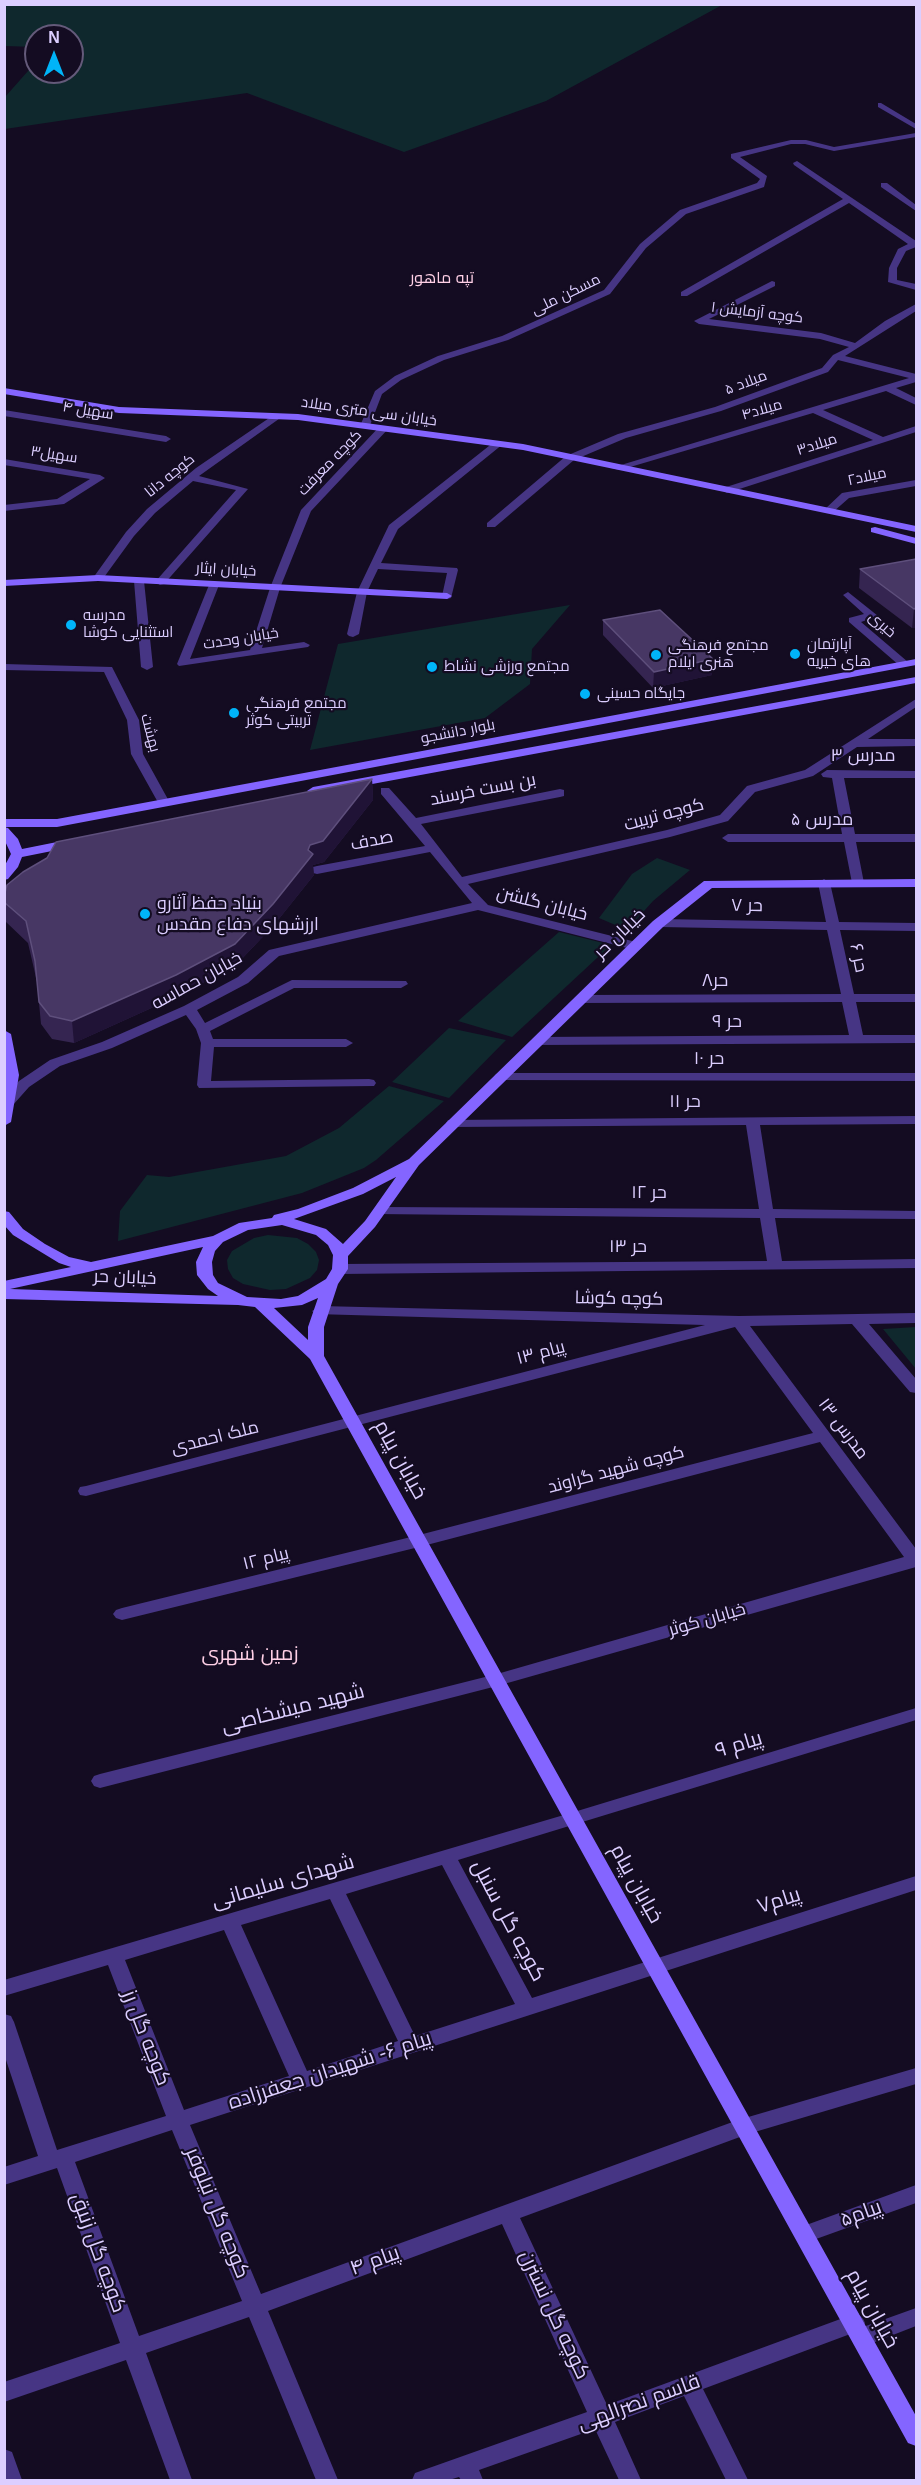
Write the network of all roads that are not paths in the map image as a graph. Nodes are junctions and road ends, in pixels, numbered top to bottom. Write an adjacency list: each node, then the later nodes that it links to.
1 (881, 105): 2 (street)
2 (916, 127)
3 (916, 135): 22 (street, مسکن ملی)
4 (796, 163): 6 (street)
5 (884, 185): 7 (street)
6 (849, 199): 8 (street); 11 (street)
7 (916, 209)
8 (915, 244): 10 (street)
9 (772, 284): 13 (street, ۱ کوچه آزمایش)
10 (916, 287)
11 (684, 294)
12 (916, 307): 13 (street, میلاد ۵)
13 (857, 346): 14 (street, میلاد ۵)
14 (836, 357): 15 (street); 28 (street, میلاد ۵)
15 (916, 378): 16 (street, میلاد۴)
16 (886, 387): 18 (street); 19 (street, میلاد۴)
17 (4, 391): 21 (street, خیابان سی متری میلاد)
18 (916, 402)
19 (815, 410): 26 (street); 30 (street, میلاد۴)
20 (4, 413): 25 (street, سهیل ۴)
21 (278, 416): 22 (street, خیابان سی متری میلاد); 31 (street, کوچه دانا)
22 (365, 426): 23 (street, خیابان سی متری میلاد)
23 (384, 428): 27 (street, خیابان سی متری میلاد); 45 (street, کوچه معرفت)
24 (916, 429): 26 (street, میلاد۳)
25 (166, 439)
26 (882, 440): 33 (street, میلاد۳)
27 (498, 444): 28 (street, خیابان سی متری میلاد); 39 (street)
28 (570, 458): 30 (street, خیابان سی متری میلاد); 36 (street, میلاد ۵)
29 (4, 462): 34 (street, سهیل۳)
30 (616, 468): 33 (street, خیابان سی متری میلاد)
31 (191, 477): 40 (street, کوچه دانا); 42 (street)
32 (916, 483): 35 (street, میلاد۲)
33 (727, 490): 35 (street, خیابان سی متری میلاد)
34 (4, 508)
35 (824, 513): 37 (street, خیابان سی متری میلاد); 38 (street, خیابان سی متری میلاد)
36 (491, 525)
37 (916, 529)
38 (916, 540)
39 (375, 566): 46 (street); 46 (street, خیابان ایثار)
40 (98, 578): 41 (street, خیابان ایثار); 43 (street, خیابان ایثار)
41 (139, 581): 42 (street, خیابان ایثار); 53 (street)
42 (160, 582): 44 (street, خیابان ایثار)
43 (4, 583)
44 (214, 585): 45 (street, خیابان ایثار); 50 (street, خیابان وحدت)
45 (275, 588): 46 (street, خیابان ایثار); 50 (street, کوچه معرفت)
46 (362, 592): 48 (street)
47 (848, 595): 51 (street, خیری)
48 (353, 634)
49 (304, 645): 50 (street, خیابان وحدت)
50 (255, 652)
51 (910, 663): 66 (street, بلوار دانشجو)
52 (4, 667): 66 (street, بهشت)
53 (147, 667)
54 (916, 680): 65 (street, بلوار دانشجو)
55 (916, 702): 56 (street, کوچه تربیت)
56 (896, 715): 57 (street); 58 (street, کوچه تربیت)
57 (916, 715)
58 (855, 743): 59 (street); 60 (street, کوچه تربیت)
59 (916, 743)
60 (809, 773): 61 (street, مدرس ۳); 78 (street, کوچه تربیت)
61 (837, 774): 62 (street, مدرس ۳); 71 (street)
62 (916, 774)
63 (385, 791): 67 (street, خیابان گلشن)
64 (560, 793): 67 (street, بن بست خرسند)
65 (295, 795)
66 (164, 803): 68 (street, بلوار دانشجو)
67 (413, 822): 74 (street, خیابان گلشن)
68 (4, 823)
69 (4, 831): 75 (street)
70 (728, 838): 71 (street, مدرس ۵)
71 (849, 838): 72 (street, مدرس ۵); 81 (street)
72 (916, 838)
73 (86, 840): 75 (street)
74 (433, 848): 76 (street, صدف); 78 (street, خیابان گلشن)
75 (16, 854): 77 (street)
76 (317, 870)
77 (4, 876)
78 (459, 882): 82 (street, خیابان گلشن)
79 (916, 883): 81 (street, خیابان حر)
80 (824, 884): 81 (street, خیابان حر); 83 (street, خیابان حر); 84 (street, حر ۶)
81 (858, 884)
82 (484, 908): 86 (street, خیابان گلشن); 91 (street, خیابان حماسه)
83 (660, 923): 84 (street, حر ۷); 86 (street, خیابان حر)
84 (833, 926): 85 (street, حر ۷); 88 (street, حر ۶)
85 (916, 927)
86 (635, 946): 90 (street, خیابان حر)
87 (400, 984): 93 (street)
88 (849, 998): 89 (street, حر۸); 90 (street, حر۸); 95 (street, حر ۶)
89 (916, 998)
90 (581, 999): 96 (street, خیابان حر)
91 (189, 1009): 93 (street); 101 (street, خیابان حماسه)
92 (4, 1034): 101 (street)
93 (206, 1036): 97 (street); 100 (street)
94 (916, 1039): 95 (street, حر ۹)
95 (857, 1040): 96 (street, حر ۹)
96 (538, 1041): 98 (street, خیابان حر)
97 (346, 1043)
98 (501, 1077): 99 (street, حر ۱۰); 105 (street, خیابان حر)
99 (916, 1077)
100 (369, 1083)
101 (8, 1102): 104 (street)
102 (916, 1120): 103 (street, حر ۱۱)
103 (752, 1121): 105 (street, حر ۱۱); 108 (street)
104 (4, 1122)
105 (453, 1123): 106 (street, خیابان حر)
106 (414, 1162): 107 (street, خیابان حر); 111 (street, خیابان حر)
107 (381, 1210): 108 (street, حر ۱۲); 116 (street, خیابان حر)
108 (766, 1214): 110 (street, حر ۱۲); 114 (street)
109 (4, 1215): 115 (street)
110 (916, 1215)
111 (260, 1222): 112 (street); 116 (street)
112 (218, 1239): 115 (street, خیابان حر); 119 (street)
113 (916, 1264): 114 (street, ۱۳ حر)
114 (775, 1266): 116 (street, ۱۳ حر)
115 (94, 1267): 117 (street, خیابان حر)
116 (338, 1269): 119 (street); 120 (street, خیابان پیام)
117 (4, 1286)
118 (4, 1294): 119 (street, خیابان حر)
119 (252, 1303): 124 (street, خیابان پیام)
120 (320, 1311): 123 (street, کوچه کوشا); 124 (street, خیابان پیام)
121 (916, 1318): 122 (street, کوچه کوشا)
122 (857, 1320): 123 (street, کوچه کوشا); 125 (street)
123 (739, 1322): 126 (street, پیام ۱۳); 127 (street, مدرس ۱۳)
124 (316, 1356): 126 (street, خیابان پیام)
125 (916, 1388)
126 (353, 1423): 128 (street, ملک احمدی); 129 (street, خیابان پیام)
127 (823, 1436): 129 (street, کوچه شهید گراوند); 130 (street, مدرس ۱۳)
128 (86, 1491)
129 (419, 1541): 131 (street, پیام ۱۲); 132 (street, خیابان پیام)
130 (916, 1561): 132 (street, خیابان کوثر)
131 (122, 1614)
132 (497, 1680): 134 (street, شهید میشخاصی); 135 (street, خیابان پیام)
133 (916, 1714): 135 (street, پیام ۹)
134 (100, 1781)
135 (574, 1820): 136 (street, شهدای سلیمانی); 141 (street, خیابان پیام)
136 (447, 1857): 138 (street, شهدای سلیمانی); 143 (street, کوچه گل سنبل)
137 (916, 1882): 141 (street, پیام۷)
138 (335, 1890): 139 (street, شهدای سلیمانی); 145 (street)
139 (229, 1922): 140 (street, شهدای سلیمانی); 147 (street)
140 (114, 1956): 142 (street, شهدای سلیمانی); 148 (street, کوچه گل رز)
141 (655, 1965): 143 (street, پیام ۶- شهیدان جعفرزاده); 149 (street, خیابان پیام)
142 (4, 1988)
143 (527, 2007): 145 (street, پیام ۶- شهیدان جعفرزاده)
144 (4, 2022): 150 (street, کوچه گل زنبق)
145 (410, 2045): 147 (street, پیام ۶- شهیدان جعفرزاده)
146 (916, 2076): 149 (street, پیام ۴)
147 (301, 2080): 148 (street, پیام ۶- شهیدان جعفرزاده)
148 (178, 2120): 150 (street, پیام ۶- شهیدان جعفرزاده); 155 (street, کوچه گل نیلوفر)
149 (745, 2126): 153 (street, پیام ۴); 154 (street, خیابان پیام)
150 (57, 2159): 151 (street, پیام ۶- شهیدان جعفرزاده); 158 (street, کوچه گل زنبق)
151 (4, 2176)
152 (916, 2194): 154 (street, پیام۵)
153 (507, 2213): 155 (street, پیام ۴); 161 (street, کوچه گل نسترن)
154 (805, 2234): 157 (street, خیابان پیام)
155 (255, 2306): 158 (street, پیام ۴); 167 (street, کوچه گل نیلوفر)
156 (916, 2318): 157 (street, قاسم نصرالهی)
157 (858, 2330): 159 (street, قاسم نصرالهی); 162 (street, خیابان پیام)
158 (133, 2349): 160 (street, پیام ۴); 166 (street, کوچه گل زنبق)
159 (689, 2384): 161 (street, قاسم نصرالهی); 170 (street)
160 (4, 2392)
161 (602, 2417): 164 (street, قاسم نصرالهی); 169 (street, کوچه گل نسترن)
162 (916, 2436)
163 (4, 2459): 165 (street)
164 (468, 2472): 168 (street, قاسم نصرالهی)
165 (11, 2481)
166 (181, 2481)
167 (327, 2481)
168 (423, 2481)
169 (630, 2481)
170 (737, 2481)

